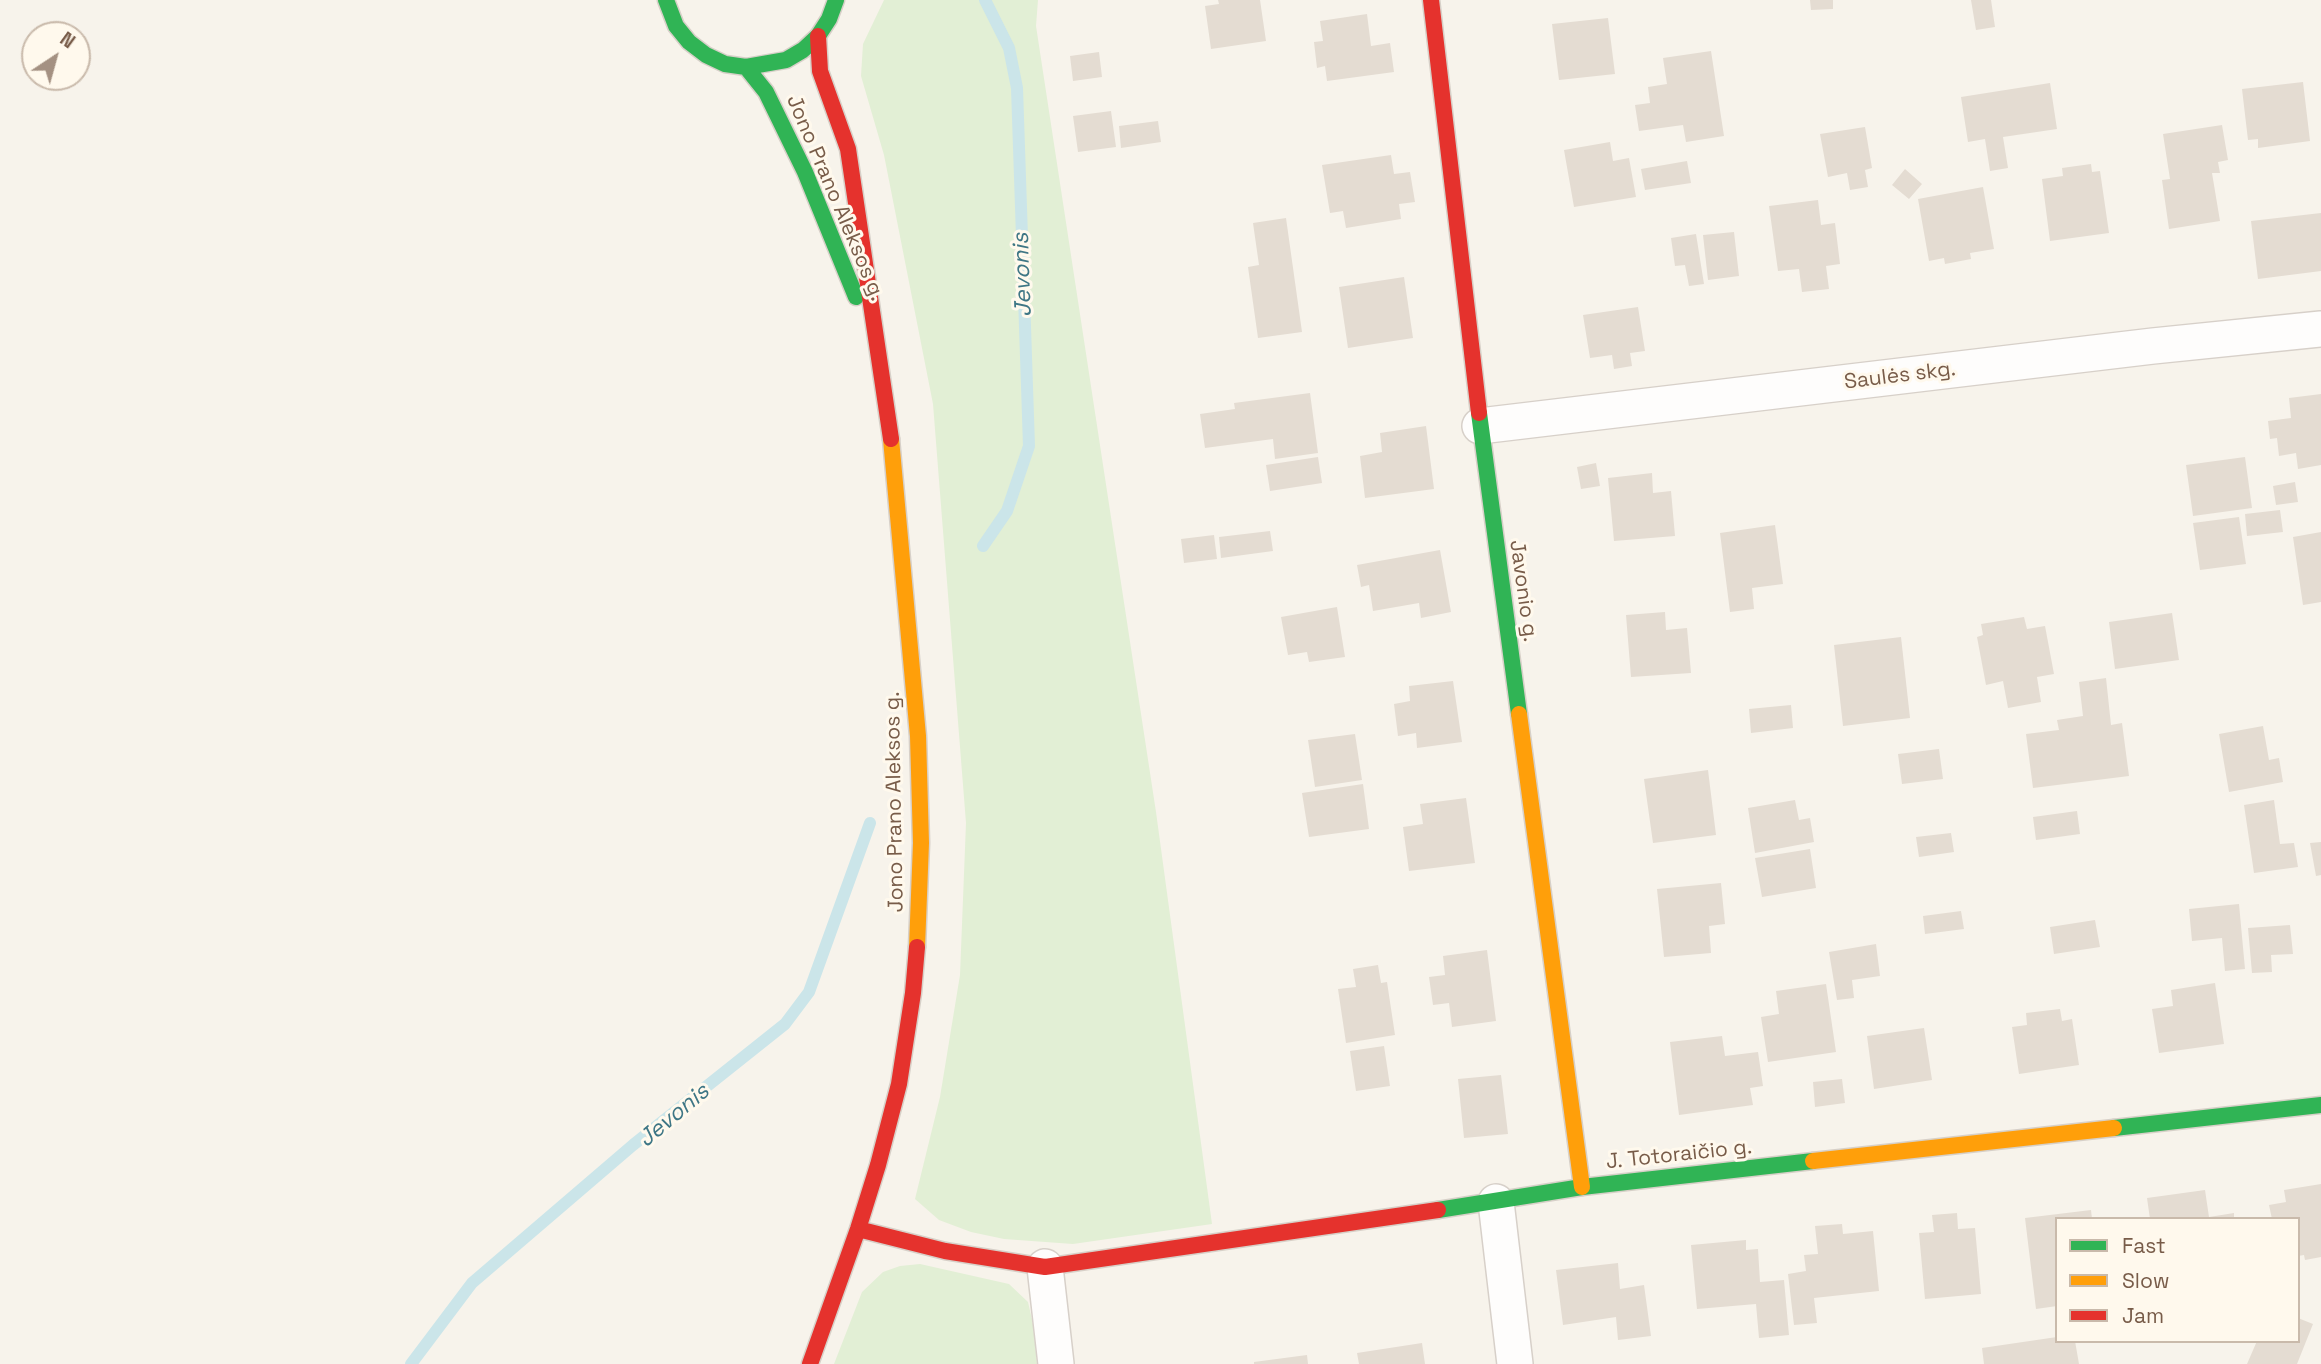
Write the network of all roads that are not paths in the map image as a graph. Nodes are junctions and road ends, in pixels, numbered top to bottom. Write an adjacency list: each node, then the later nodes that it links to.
1 (666, 0): 5 (street)
2 (836, 0): 4 (street)
3 (1431, 0): 8 (street, Javonio g.)
4 (818, 36): 5 (street); 7 (street, Jono Prano Aleksos g.)
5 (746, 67): 7 (street, Jono Prano Aleksos g.)
6 (2321, 329): 8 (street, Saulės skg.)
7 (878, 351): 12 (street, Jono Prano Aleksos g.)
8 (1479, 426): 10 (street, Javonio g.)
9 (2321, 1105): 10 (street, J. Totoraičio g.)
10 (1582, 1187): 11 (street, J. Totoraičio g.)
11 (1496, 1202): 13 (street, J. Totoraičio g.); 16 (street)
12 (858, 1229): 13 (street, J. Totoraičio g.); 14 (street, Jono Prano Aleksos g.)
13 (1045, 1267): 15 (street)
14 (810, 1364)
15 (1056, 1364)
16 (1515, 1364)

